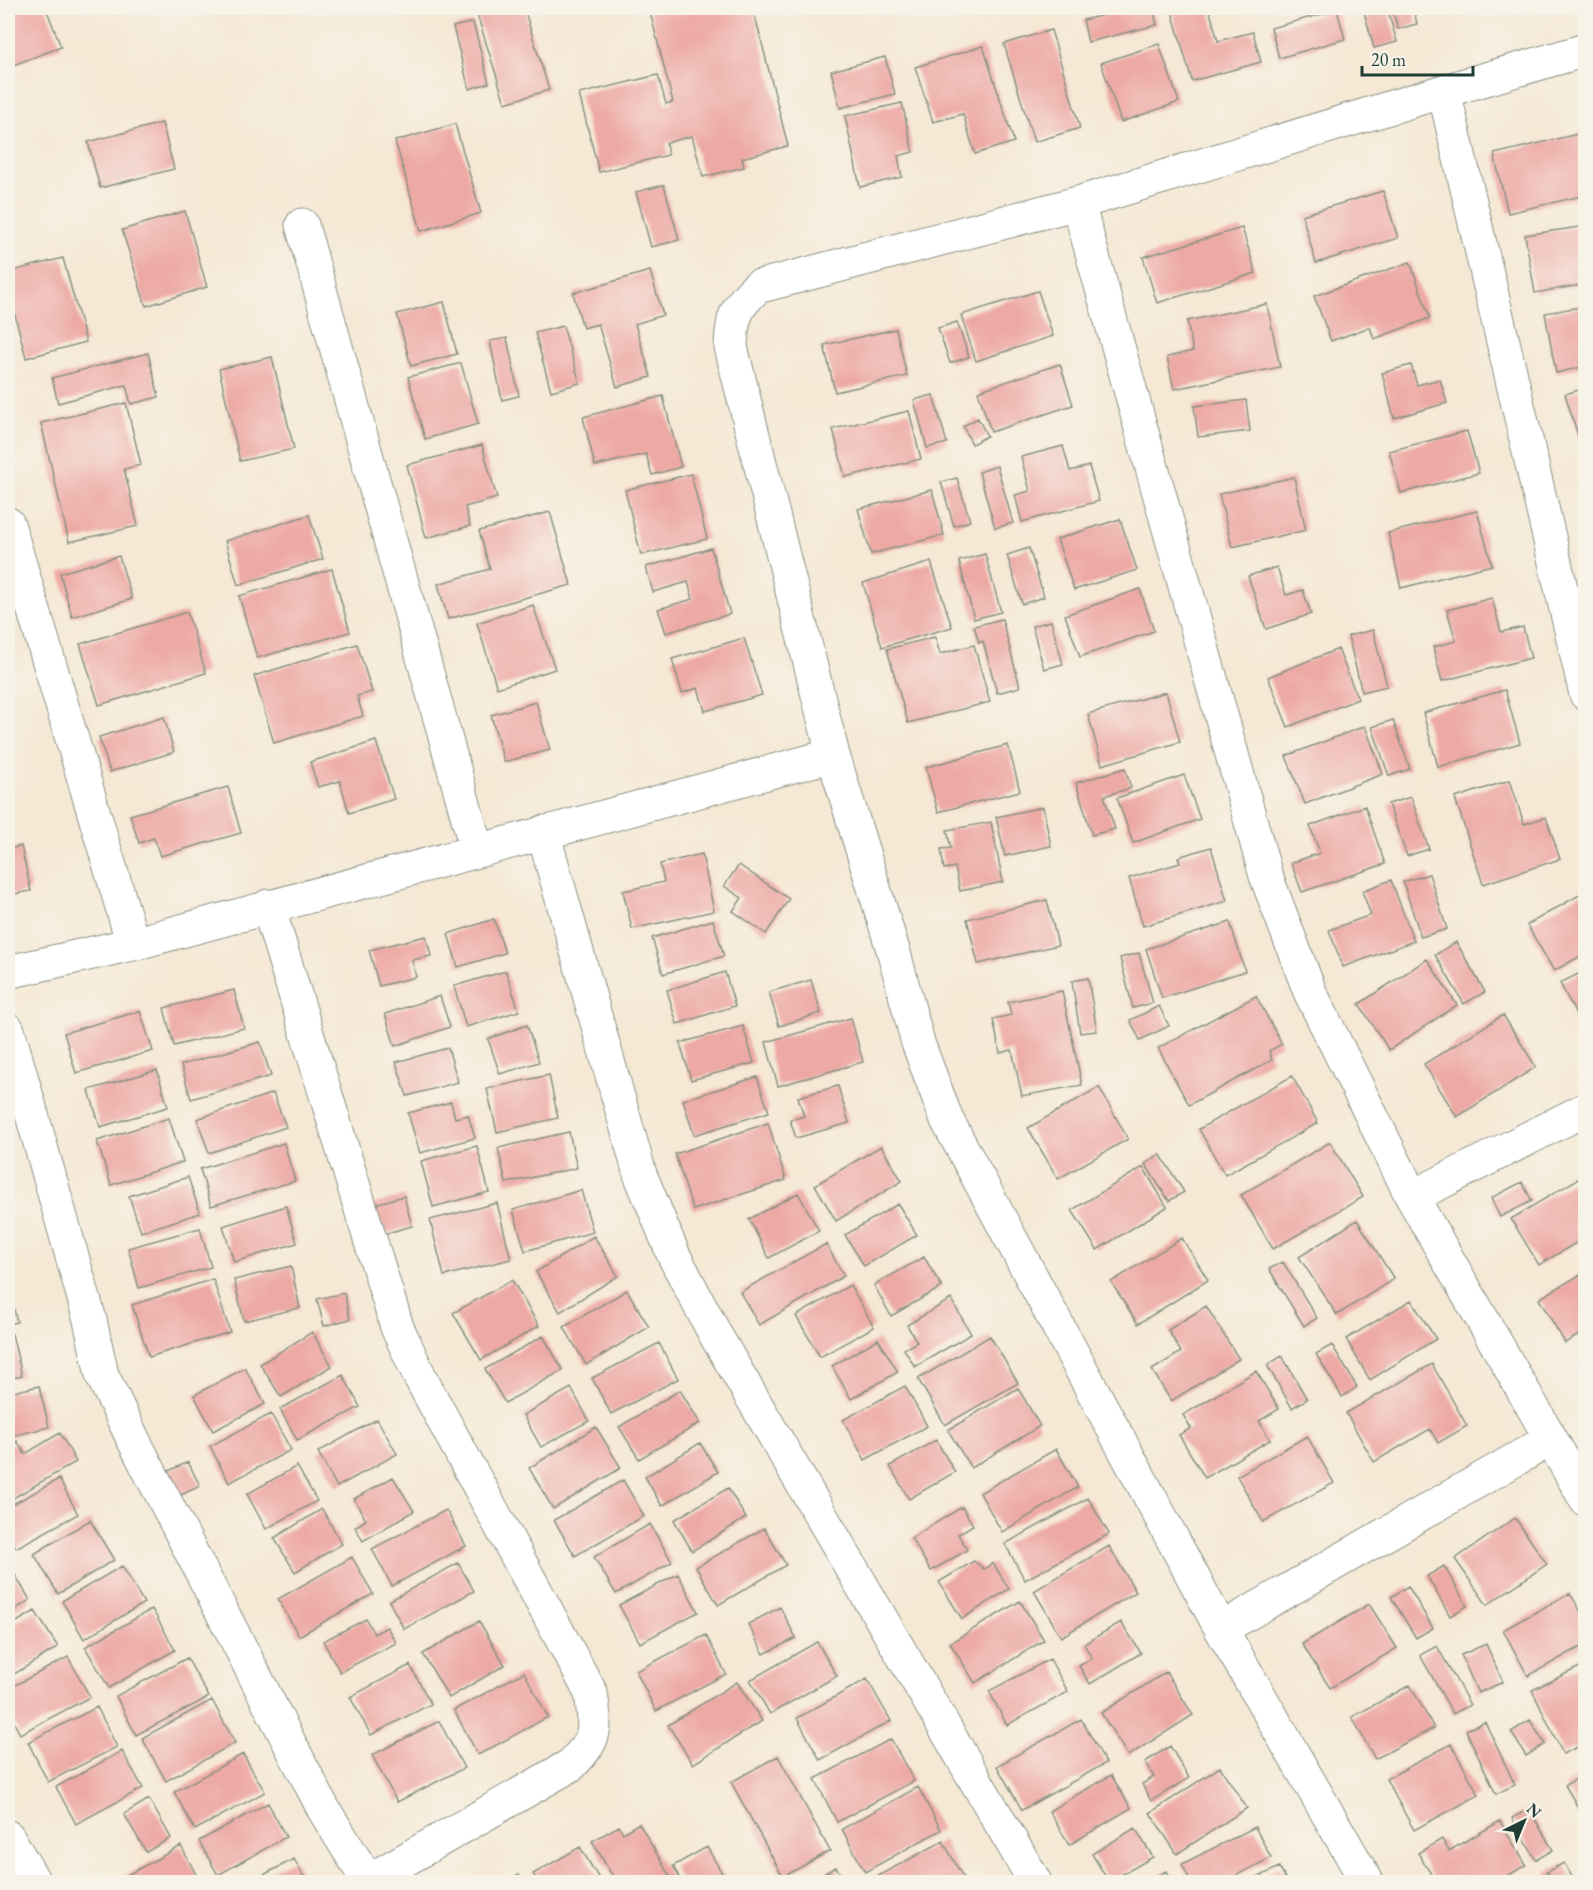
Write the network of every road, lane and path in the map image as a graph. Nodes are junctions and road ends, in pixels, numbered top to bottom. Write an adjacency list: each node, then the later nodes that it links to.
1 (1586, 50): 2 (street)
2 (1444, 91): 3 (street); 6 (street)
3 (1078, 203): 7 (street); 15 (street)
4 (302, 225): 9 (street)
5 (8, 524): 11 (street)
6 (1586, 694)
7 (833, 755): 8 (street); 18 (street)
8 (543, 832): 9 (street); 21 (street)
9 (477, 851): 10 (street)
10 (268, 906): 11 (street); 13 (street)
11 (133, 944): 12 (street)
12 (8, 972)
13 (8, 1030)
14 (1586, 1109): 15 (street)
15 (1412, 1197): 16 (street)
16 (1551, 1439): 17 (street); 18 (street)
17 (1586, 1500)
18 (1221, 1629): 22 (street)
19 (8, 1837): 20 (street)
20 (34, 1882)
21 (1035, 1882)
22 (1367, 1882)

